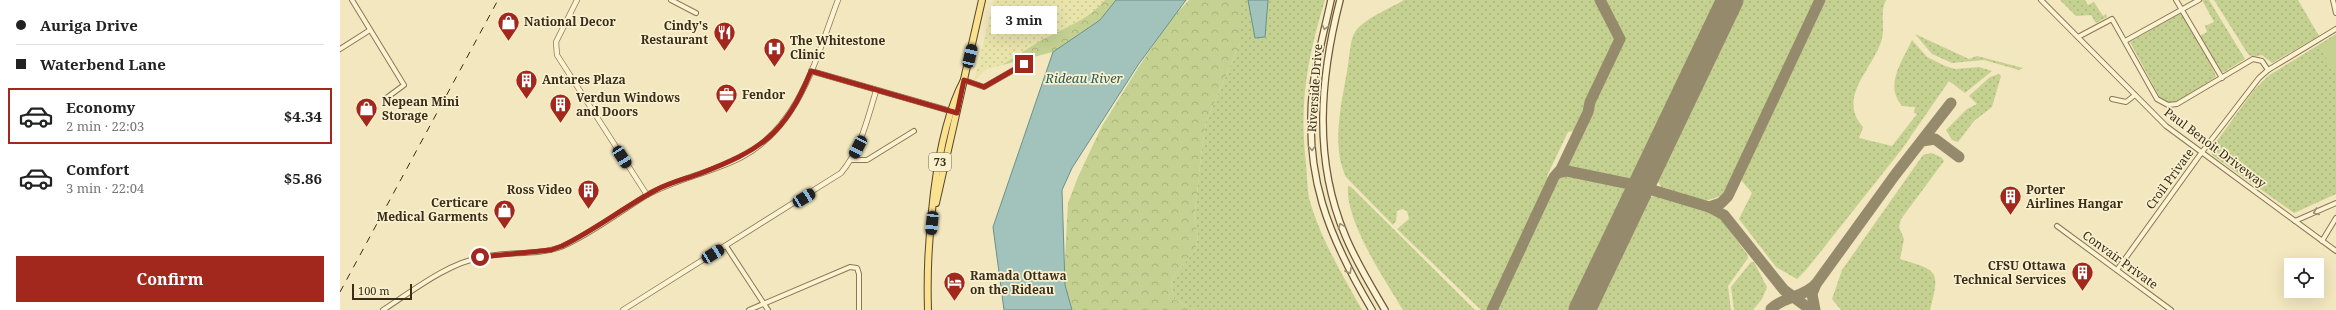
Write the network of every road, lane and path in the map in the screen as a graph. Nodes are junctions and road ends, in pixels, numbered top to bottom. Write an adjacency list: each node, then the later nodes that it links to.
1 (352, 0): 16 (street)
2 (577, 0): 33 (street)
3 (671, 0): 13 (street)
4 (838, 0): 22 (street)
5 (982, 0): 24 (main road, 73)
6 (1331, 0): 49 (main road, Riverside Drive, one-way to 49)
7 (1340, 0): 50 (main road, Riverside Drive, one-way to 7)
8 (2041, 0): 17 (street, Paul Benoit Driveway)
9 (2176, 0): 12 (street)
10 (2199, 0): 12 (street)
11 (2333, 0): 14 (street)
12 (2182, 9): 18 (street); 23 (street)
13 (696, 13)
14 (2336, 13)
15 (2336, 29): 21 (street, Croil Private)
16 (370, 30): 19 (street); 27 (street)
17 (2078, 37): 18 (street); 26 (street, Paul Benoit Driveway)
18 (2125, 41): 23 (street)
19 (340, 49)
20 (1024, 64): 24 (street)
21 (2268, 70): 23 (street); 31 (street, Croil Private)
22 (811, 71): 25 (street); 33 (street)
23 (2222, 78)
24 (964, 80): 29 (main road, 73)
25 (876, 91): 29 (street); 32 (street)
26 (2135, 95): 28 (street); 31 (street, Paul Benoit Driveway)
27 (385, 99)
28 (2112, 99)
29 (954, 113): 48 (main road, 73)
30 (914, 130): 32 (street)
31 (2202, 152): 36 (street, Paul Benoit Driveway); 41 (street, Croil Private)
32 (852, 160): 39 (street)
33 (647, 195): 43 (street)
34 (2336, 203): 36 (street, one-way to 36)
35 (2336, 218): 38 (street)
36 (2295, 220): 38 (street, Paul Benoit Driveway)
37 (2057, 226): 41 (street, Convair Private)
38 (2322, 241): 40 (street, Paul Benoit Driveway)
39 (726, 246): 42 (street); 44 (street)
40 (2336, 251)
41 (2117, 270): 51 (street, Convair Private)
42 (764, 303): 45 (street); 46 (street); 47 (street)
43 (383, 310)
44 (624, 310)
45 (749, 310)
46 (768, 310)
47 (859, 310)
48 (928, 310)
49 (1372, 310)
50 (1385, 310)
51 (2171, 310)

